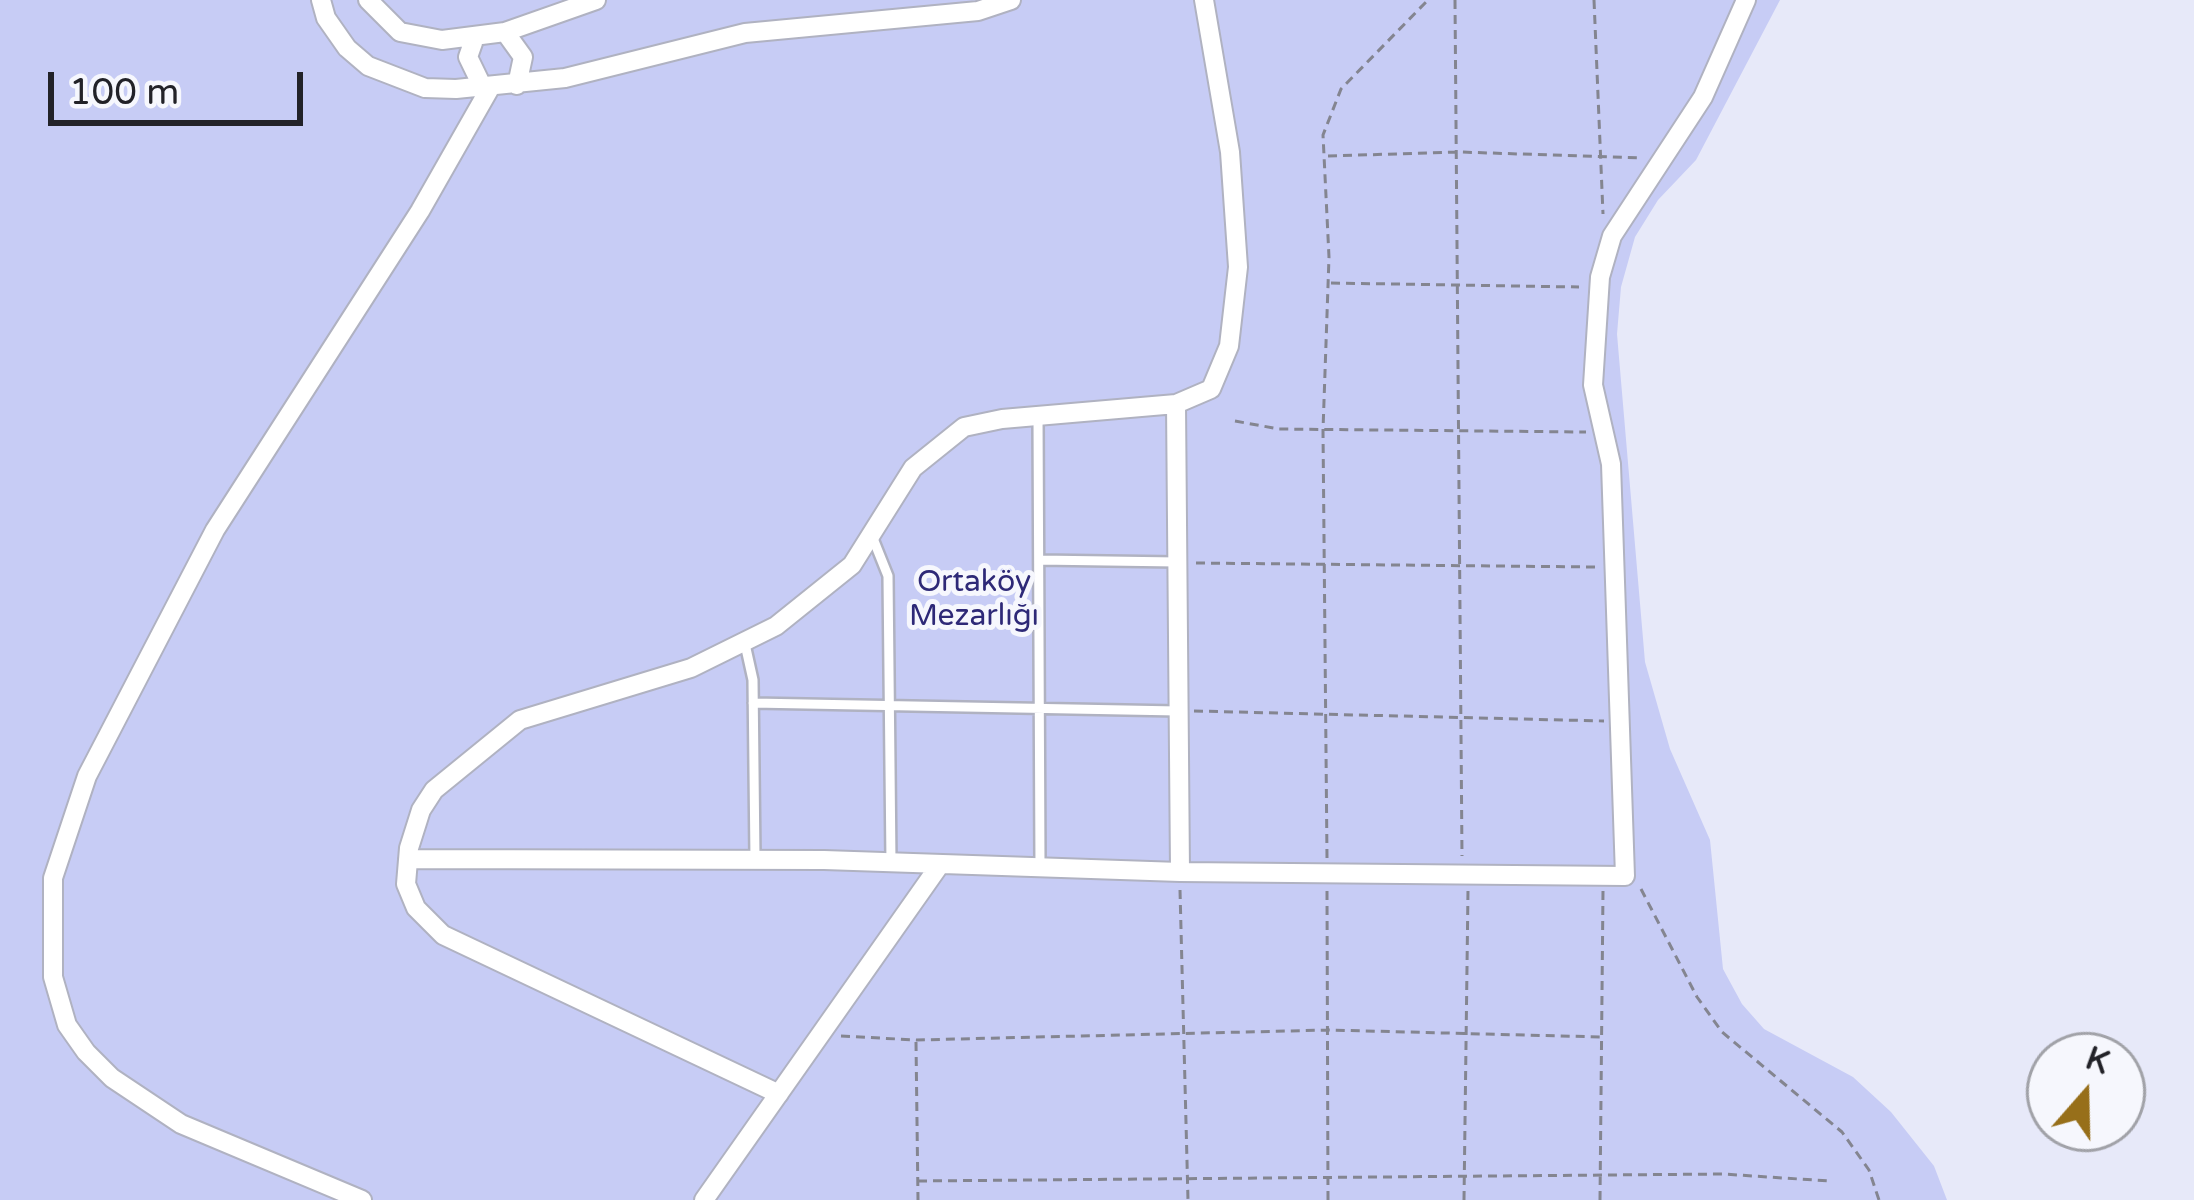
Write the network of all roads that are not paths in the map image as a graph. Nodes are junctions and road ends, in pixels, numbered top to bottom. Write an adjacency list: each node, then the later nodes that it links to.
1 (321, 0): 10 (street)
2 (368, 0): 8 (street)
3 (596, 0): 7 (street)
4 (1011, 0): 9 (street)
5 (1204, 0): 11 (street)
6 (1746, 0): 26 (street)
7 (505, 32): 8 (street); 9 (street)
8 (475, 37): 10 (street)
9 (517, 85): 10 (street)
10 (486, 88): 28 (street)
11 (1175, 404): 12 (street); 15 (street)
12 (1038, 416): 13 (street); 14 (lane)
13 (872, 536): 16 (street); 18 (lane)
14 (1039, 560): 15 (lane); 19 (lane)
15 (1177, 562): 20 (street)
16 (746, 644): 17 (lane); 21 (street)
17 (753, 703): 18 (lane); 22 (lane)
18 (890, 705): 19 (lane); 23 (lane)
19 (1040, 708): 20 (lane); 25 (lane)
20 (1178, 711): 26 (street)
21 (408, 859): 22 (street); 27 (street)
22 (755, 861): 23 (street)
23 (891, 863): 24 (street)
24 (939, 866): 25 (street); 27 (street)
25 (1040, 867): 26 (street)
26 (1180, 872)
27 (779, 1094): 29 (street)
28 (362, 1200)
29 (704, 1200)

